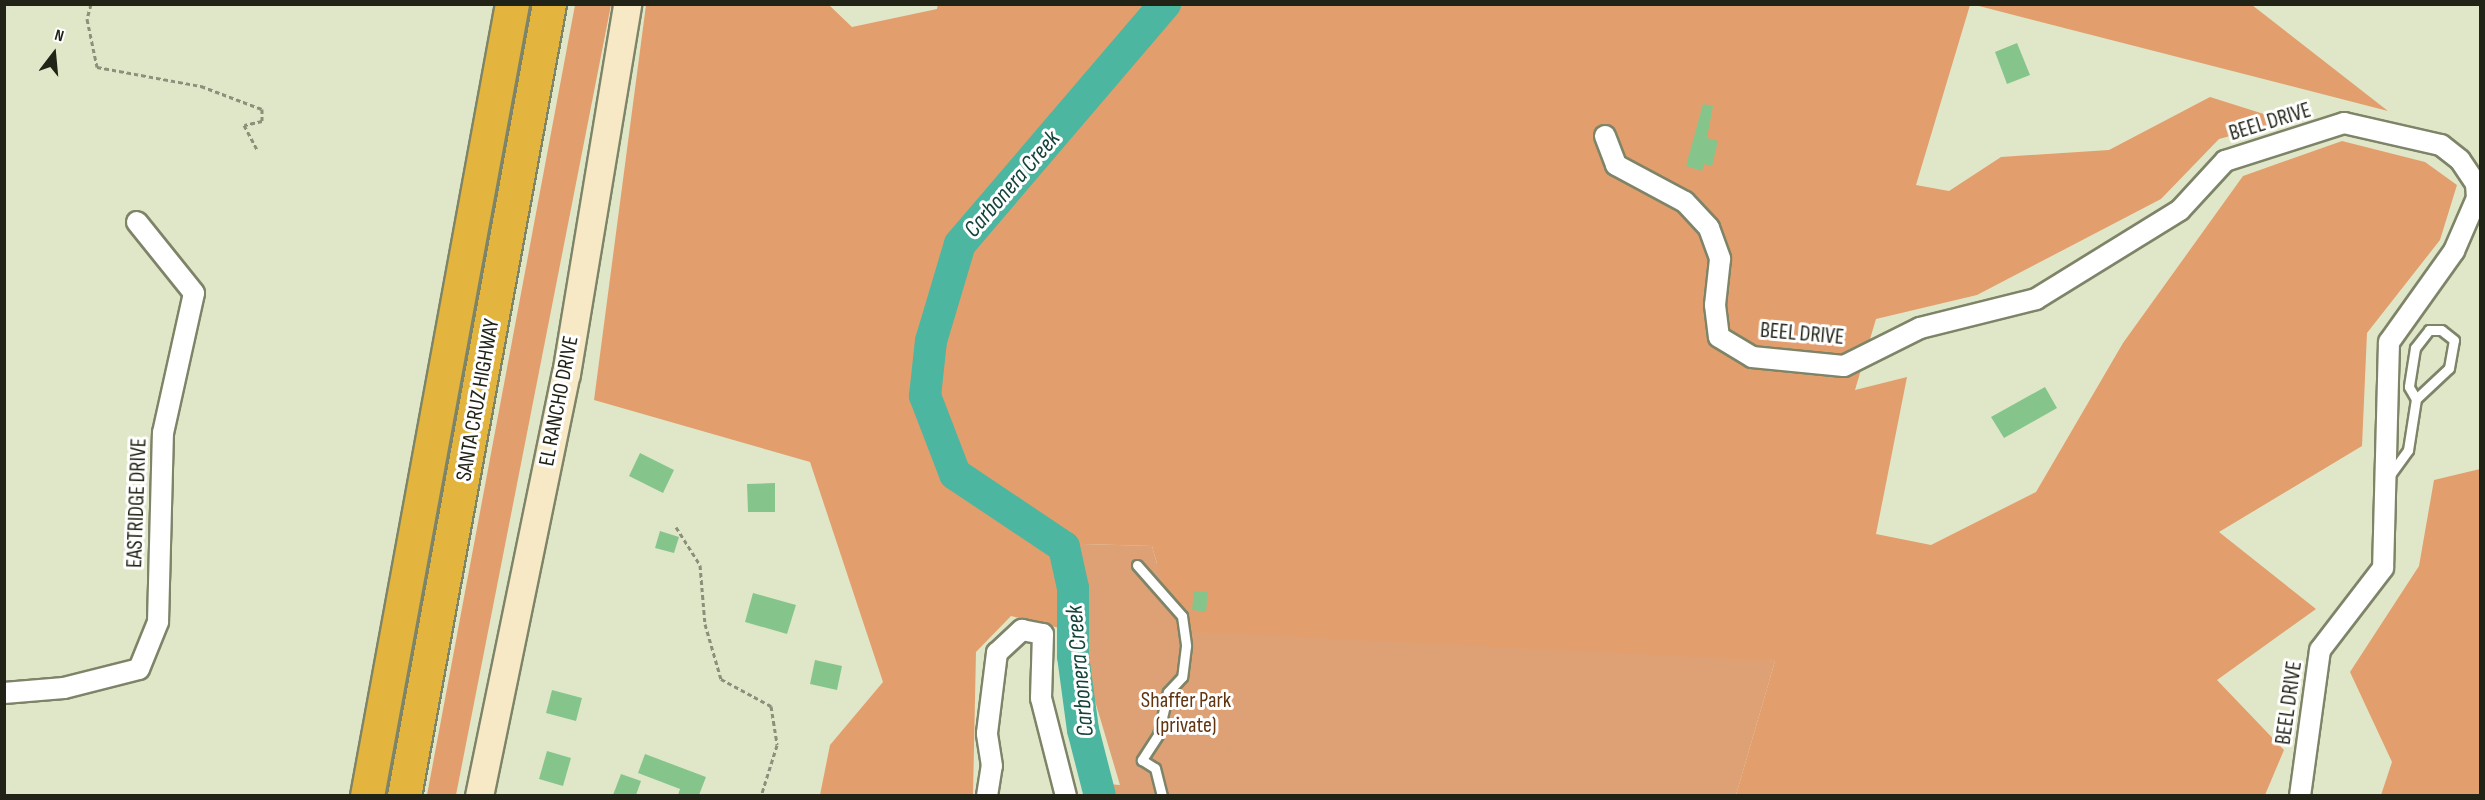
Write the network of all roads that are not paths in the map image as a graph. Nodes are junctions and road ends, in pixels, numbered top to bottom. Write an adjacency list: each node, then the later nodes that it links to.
1 (512, 4): 10 (highway, SANTA CRUZ HIGHWAY)
2 (549, 4): 11 (highway, SANTA CRUZ HIGHWAY)
3 (627, 4): 12 (street, EL RANCHO DRIVE)
4 (1605, 136): 7 (street, BEEL DRIVE)
5 (137, 222): 9 (street, EASTRIDGE DRIVE)
6 (2416, 399): 6 (lane); 7 (lane)
7 (2385, 481): 16 (street, BEEL DRIVE)
8 (1137, 565): 15 (lane)
9 (4, 693)
10 (367, 795)
11 (404, 795)
12 (479, 795)
13 (987, 795): 14 (street)
14 (1066, 795)
15 (1162, 795)
16 (2300, 795)

